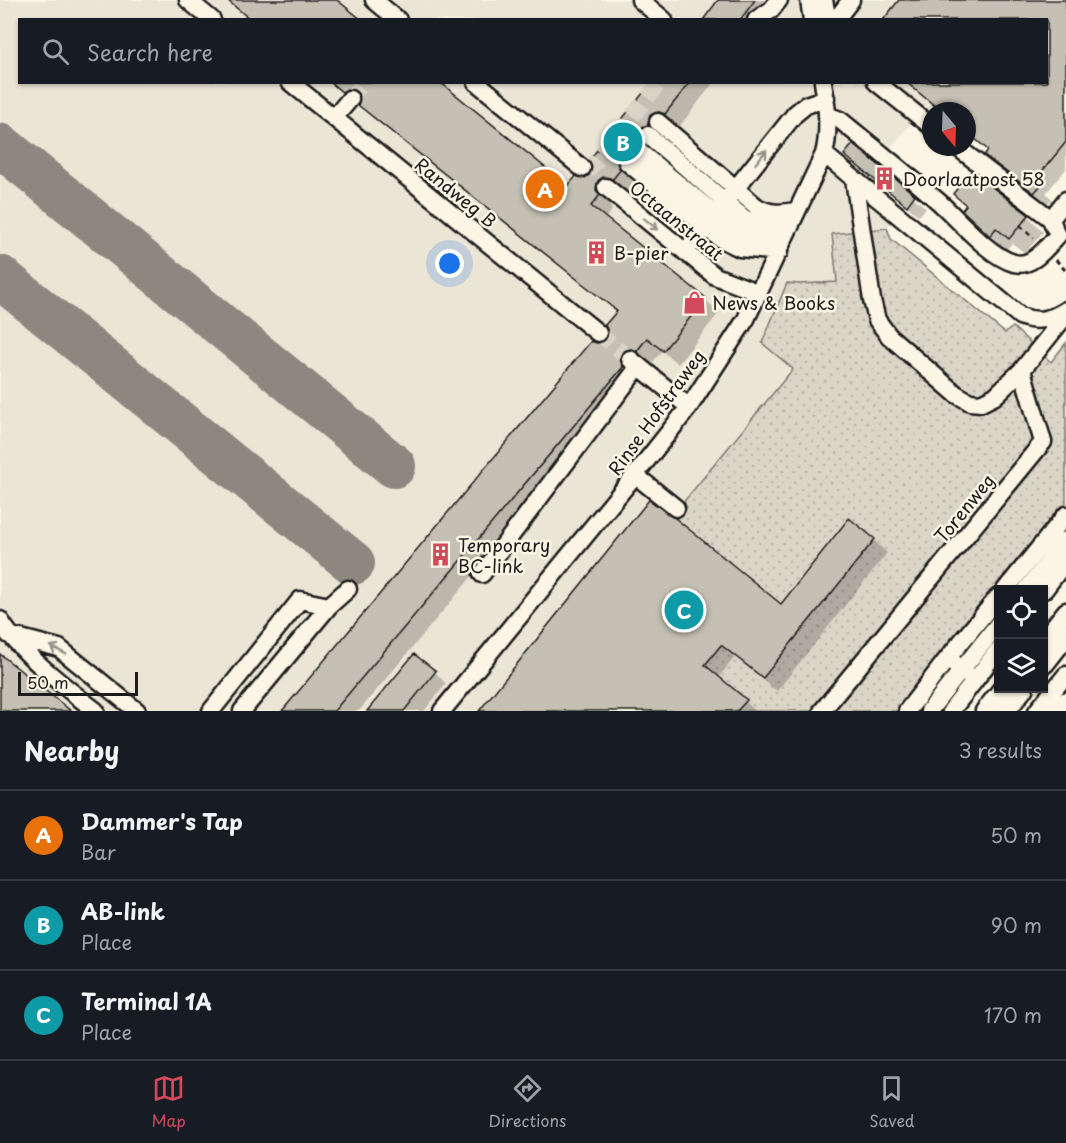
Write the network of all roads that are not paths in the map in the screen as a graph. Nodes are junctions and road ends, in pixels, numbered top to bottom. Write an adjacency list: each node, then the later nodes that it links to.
1 (188, 0): 8 (street)
2 (374, 0): 9 (street)
3 (640, 0): 10 (street)
4 (779, 0): 11 (street)
5 (809, 0): 12 (street)
6 (824, 0): 7 (street)
7 (840, 11)
8 (210, 18)
9 (396, 18)
10 (662, 18)
11 (759, 18)
12 (812, 18)
13 (292, 84): 19 (street, Randweg B)
14 (478, 84): 26 (street)
15 (878, 84): 20 (street)
16 (822, 88): 18 (street, Rinse Hofstraweg); 30 (street, one-way to 16)
17 (350, 99): 19 (street)
18 (827, 115): 23 (street, Rinse Hofstraweg); 32 (street)
19 (334, 118): 37 (street, Randweg B)
20 (922, 119)
21 (658, 122): 30 (street)
22 (648, 135): 30 (street)
23 (824, 154): 27 (street); 31 (street, Rinse Hofstraweg)
24 (632, 156): 30 (street)
25 (968, 156): 32 (street)
26 (582, 168)
27 (854, 179): 35 (street); 38 (street)
28 (606, 188): 33 (street, Octaanstraat, one-way to 33)
29 (1066, 200): 32 (street)
30 (720, 208): 31 (street); 31 (street); 33 (street)
31 (788, 231): 34 (street, Rinse Hofstraweg)
32 (1061, 235)
33 (685, 252): 34 (street, Octaanstraat)
34 (759, 293): 39 (street, Rinse Hofstraweg)
35 (1066, 310)
36 (1066, 315): 38 (street)
37 (598, 333)
38 (1022, 370): 78 (street, Torenweg)
39 (689, 407): 40 (street, Rinse Hofstraweg); 45 (street)
40 (635, 475): 41 (street); 77 (street, Rinse Hofstraweg)
41 (676, 508)
42 (1066, 515): 46 (street)
43 (1066, 540): 47 (street)
44 (1066, 561): 48 (street)
45 (482, 574)
46 (1009, 585)
47 (1030, 585)
48 (1048, 586)
49 (348, 589): 51 (street)
50 (994, 603): 62 (street)
51 (329, 606): 59 (street); 63 (street)
52 (1066, 611): 55 (street)
53 (0, 620): 57 (street)
54 (994, 630): 65 (street)
55 (1048, 633)
56 (1066, 634): 61 (main road)
57 (5, 641): 73 (street); 74 (street, one-way to 57)
58 (1066, 643): 64 (street)
59 (262, 647): 63 (street); 71 (street)
60 (994, 656): 67 (street)
61 (1048, 657)
62 (948, 658): 65 (street); 79 (street)
63 (282, 663): 76 (street)
64 (1048, 665)
65 (962, 670): 67 (street); 80 (street)
66 (1066, 675): 85 (street)
67 (975, 680): 81 (street)
68 (998, 693): 82 (street)
69 (1018, 693): 83 (main road)
70 (1025, 693): 84 (street)
71 (223, 697): 75 (street); 76 (street)
72 (1066, 703): 86 (main road); 87 (main road)
73 (96, 711)
74 (137, 711)
75 (211, 711)
76 (241, 711)
77 (442, 711)
78 (822, 711)
79 (907, 711)
80 (928, 711)
81 (951, 711)
82 (984, 711)
83 (1004, 711)
84 (1011, 711)
85 (1037, 711)
86 (1058, 711)
87 (1063, 711)

